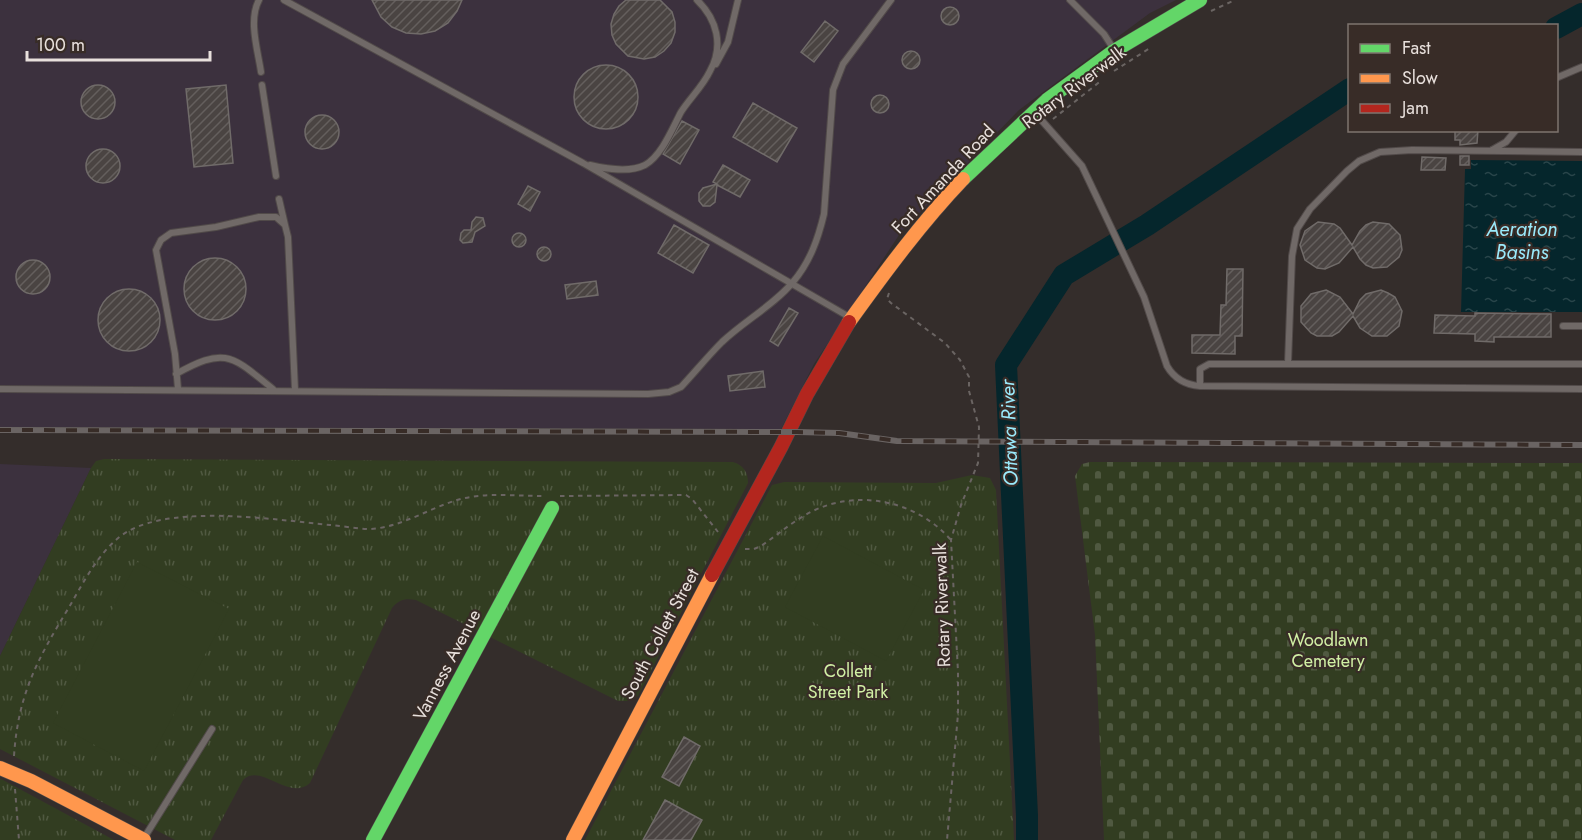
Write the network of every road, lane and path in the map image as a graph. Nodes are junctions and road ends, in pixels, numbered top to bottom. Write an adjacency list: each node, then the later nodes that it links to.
1 (258, 0): 13 (lane)
2 (284, 0): 24 (lane)
3 (697, 0): 14 (lane)
4 (738, 0): 14 (lane)
5 (891, 0): 28 (lane)
6 (1070, 0): 11 (lane)
7 (1200, 0): 11 (street, Fort Amanda Road)
8 (1235, 0): 9 (path)
9 (1209, 12)
10 (1150, 49): 15 (path, Rotary Riverwalk)
11 (1114, 51): 19 (street, Fort Amanda Road)
12 (1582, 68): 16 (lane)
13 (261, 72)
14 (710, 72): 24 (lane)
15 (1110, 73)
16 (1558, 78)
17 (1101, 81): 20 (path, Rotary Riverwalk)
18 (262, 85): 25 (lane)
19 (1034, 111): 20 (lane); 30 (street, Fort Amanda Road)
20 (1046, 124): 36 (lane)
21 (1514, 132): 22 (lane)
22 (1489, 151): 23 (lane); 33 (lane)
23 (1582, 152)
24 (583, 163): 28 (lane)
25 (276, 176)
26 (279, 199): 27 (lane)
27 (285, 225): 35 (lane); 41 (lane)
28 (792, 283): 30 (lane); 41 (lane)
29 (894, 285): 45 (path, Rotary Riverwalk)
30 (852, 318): 42 (street, Fort Amanda Road)
31 (1563, 326): 32 (lane)
32 (1582, 326)
33 (1288, 363): 34 (lane); 36 (lane)
34 (1582, 364)
35 (176, 374): 38 (lane); 40 (lane)
36 (1200, 386): 39 (lane)
37 (0, 389): 38 (lane)
38 (178, 389): 40 (lane)
39 (1582, 389)
40 (273, 390): 41 (lane)
41 (295, 390)
42 (781, 447): 46 (street, South Collett Street)
43 (560, 496): 46 (path)
44 (550, 502): 49 (path); 52 (street, Vanness Avenue)
45 (951, 540): 46 (path); 54 (path, Rotary Riverwalk)
46 (728, 543): 53 (street, South Collett Street)
47 (212, 729): 51 (lane)
48 (0, 768): 49 (street)
49 (14, 774): 50 (path); 51 (street)
50 (19, 840)
51 (143, 840)
52 (373, 840)
53 (573, 840)
54 (947, 840)

